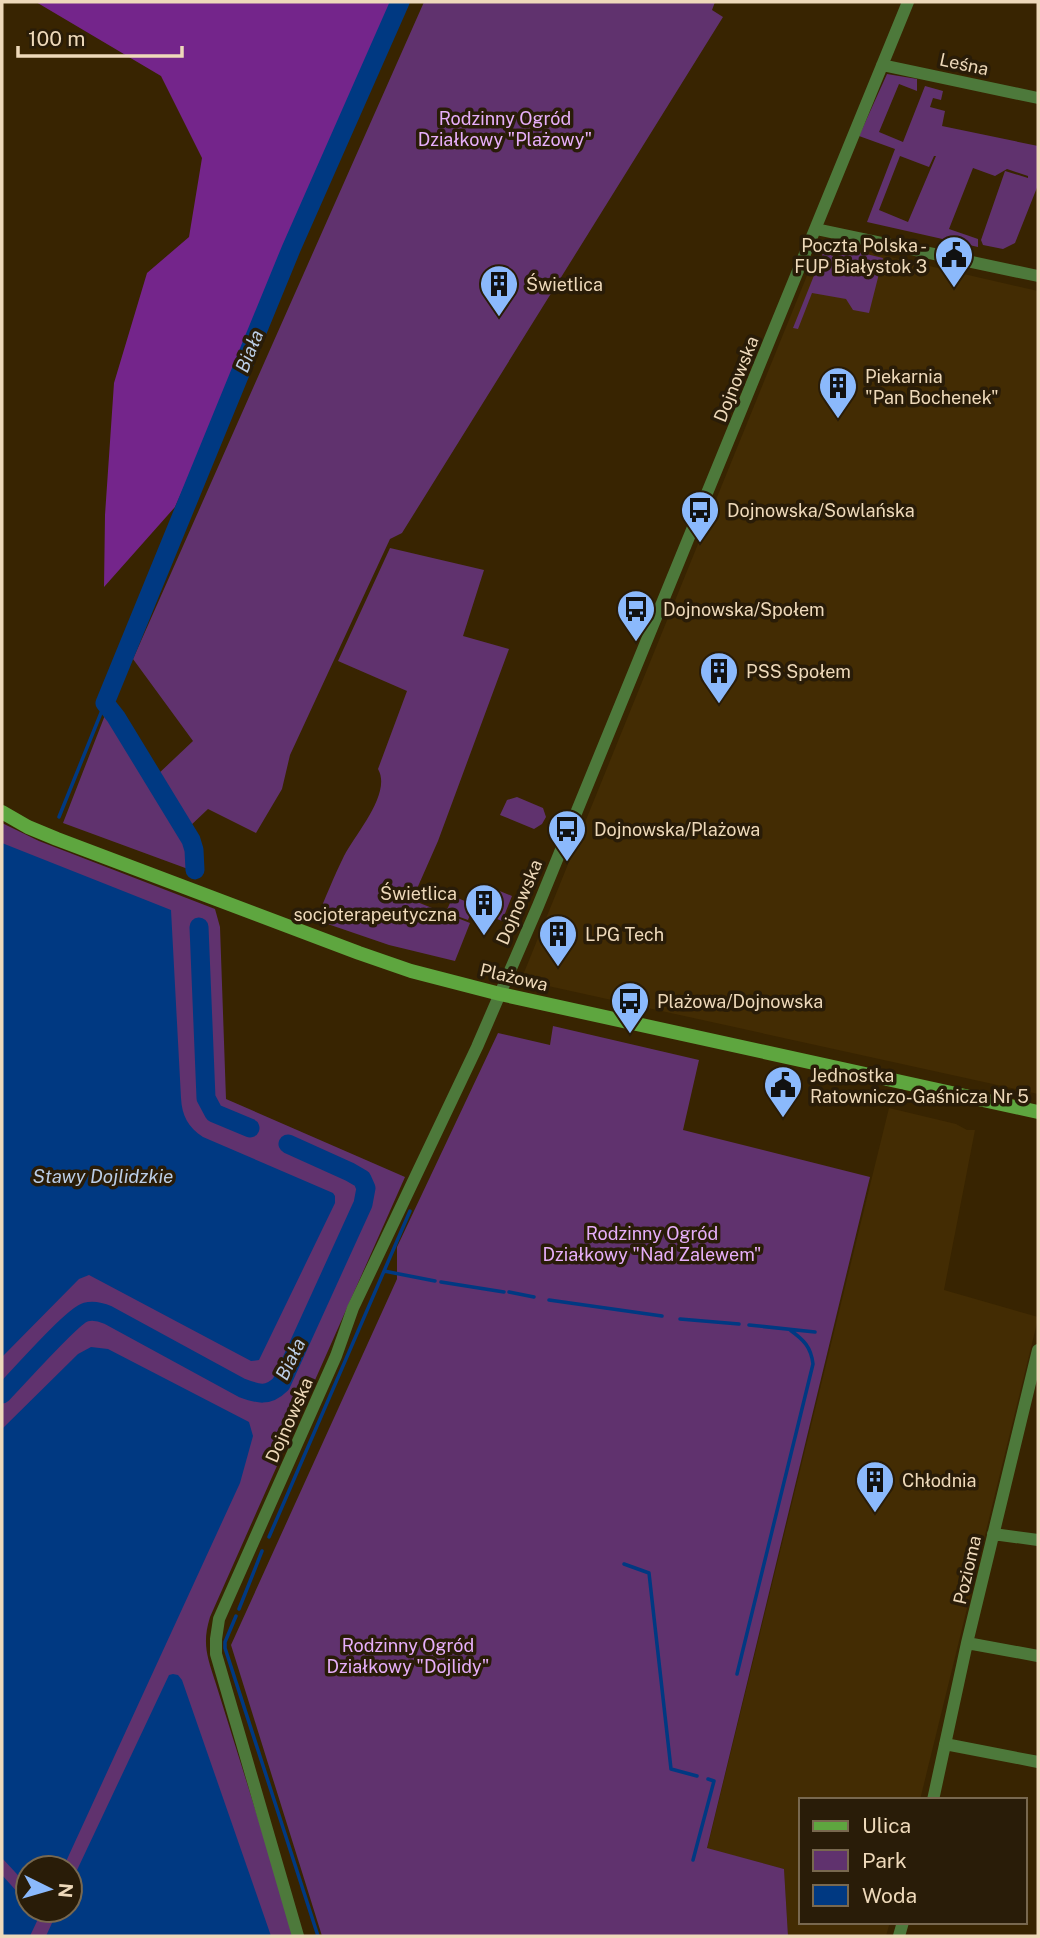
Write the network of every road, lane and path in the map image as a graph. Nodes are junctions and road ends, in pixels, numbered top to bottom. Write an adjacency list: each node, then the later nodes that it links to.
1 (908, 2): 2 (street, Dojnowska)
2 (882, 65): 3 (street, Leśna); 4 (street, Dojnowska)
3 (1038, 98)
4 (816, 229): 5 (street); 7 (street, Dojnowska)
5 (1038, 276)
6 (2, 813): 7 (street, Plażowa)
7 (500, 994): 8 (street, Plażowa); 18 (street, Dojnowska)
8 (1038, 1112)
9 (1038, 1350): 10 (street, Pozioma)
10 (1032, 1399): 11 (street, Pozioma)
11 (993, 1534): 12 (street); 13 (street, Pozioma)
12 (1038, 1540)
13 (967, 1643): 14 (street); 15 (street, Pozioma)
14 (1038, 1656)
15 (945, 1744): 16 (street); 17 (street, Pozioma)
16 (1038, 1762)
17 (933, 1798)
18 (298, 1936)

